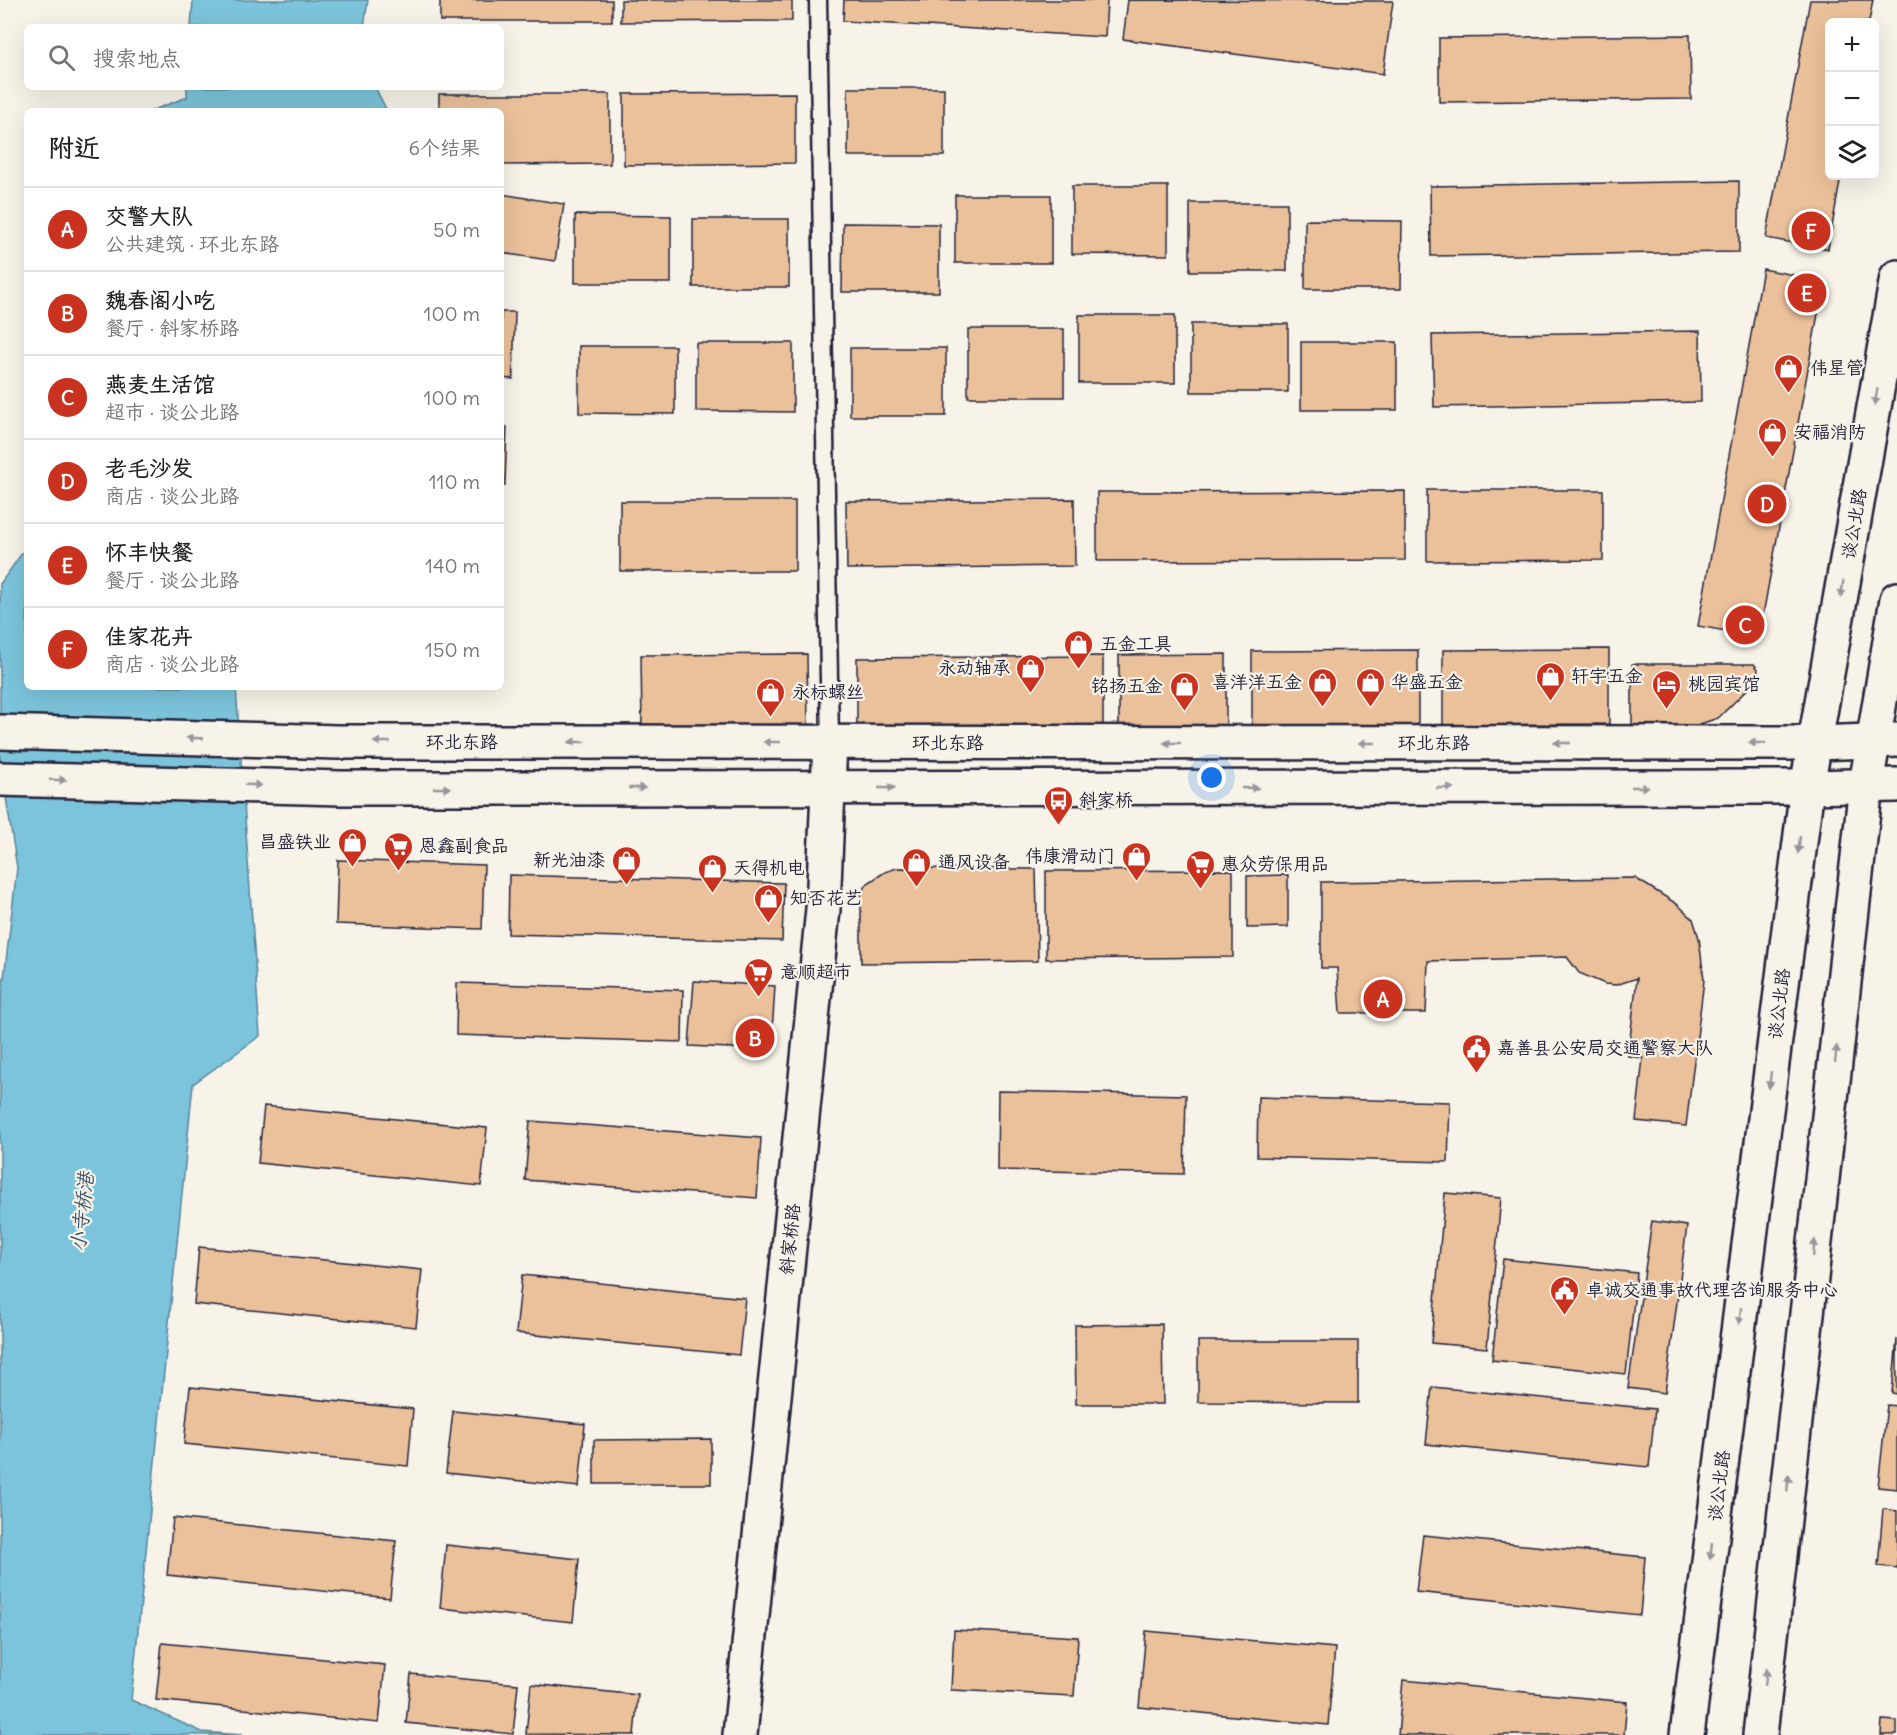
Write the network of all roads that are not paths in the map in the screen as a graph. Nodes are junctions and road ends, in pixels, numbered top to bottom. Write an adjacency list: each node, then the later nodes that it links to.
1 (818, 0): 6 (lane)
2 (1897, 277): 7 (street, 谈公北路, one-way to 7)
3 (1897, 599): 5 (street)
4 (0, 732): 6 (street, 环北东路, one-way to 4)
5 (1885, 740): 7 (street, 环北东路); 9 (street)
6 (830, 742): 7 (street, 环北东路, one-way to 6); 11 (street, 斜家桥路)
7 (1815, 743): 10 (street, 谈公北路)
8 (0, 779): 11 (street, one-way to 11)
9 (1881, 785): 10 (street); 14 (street, one-way to 9)
10 (1807, 787): 11 (street, one-way to 10); 13 (street, 谈公北路, one-way to 13)
11 (828, 788): 12 (street, 斜家桥路)
12 (740, 1735)
13 (1687, 1735)
14 (1760, 1735)

